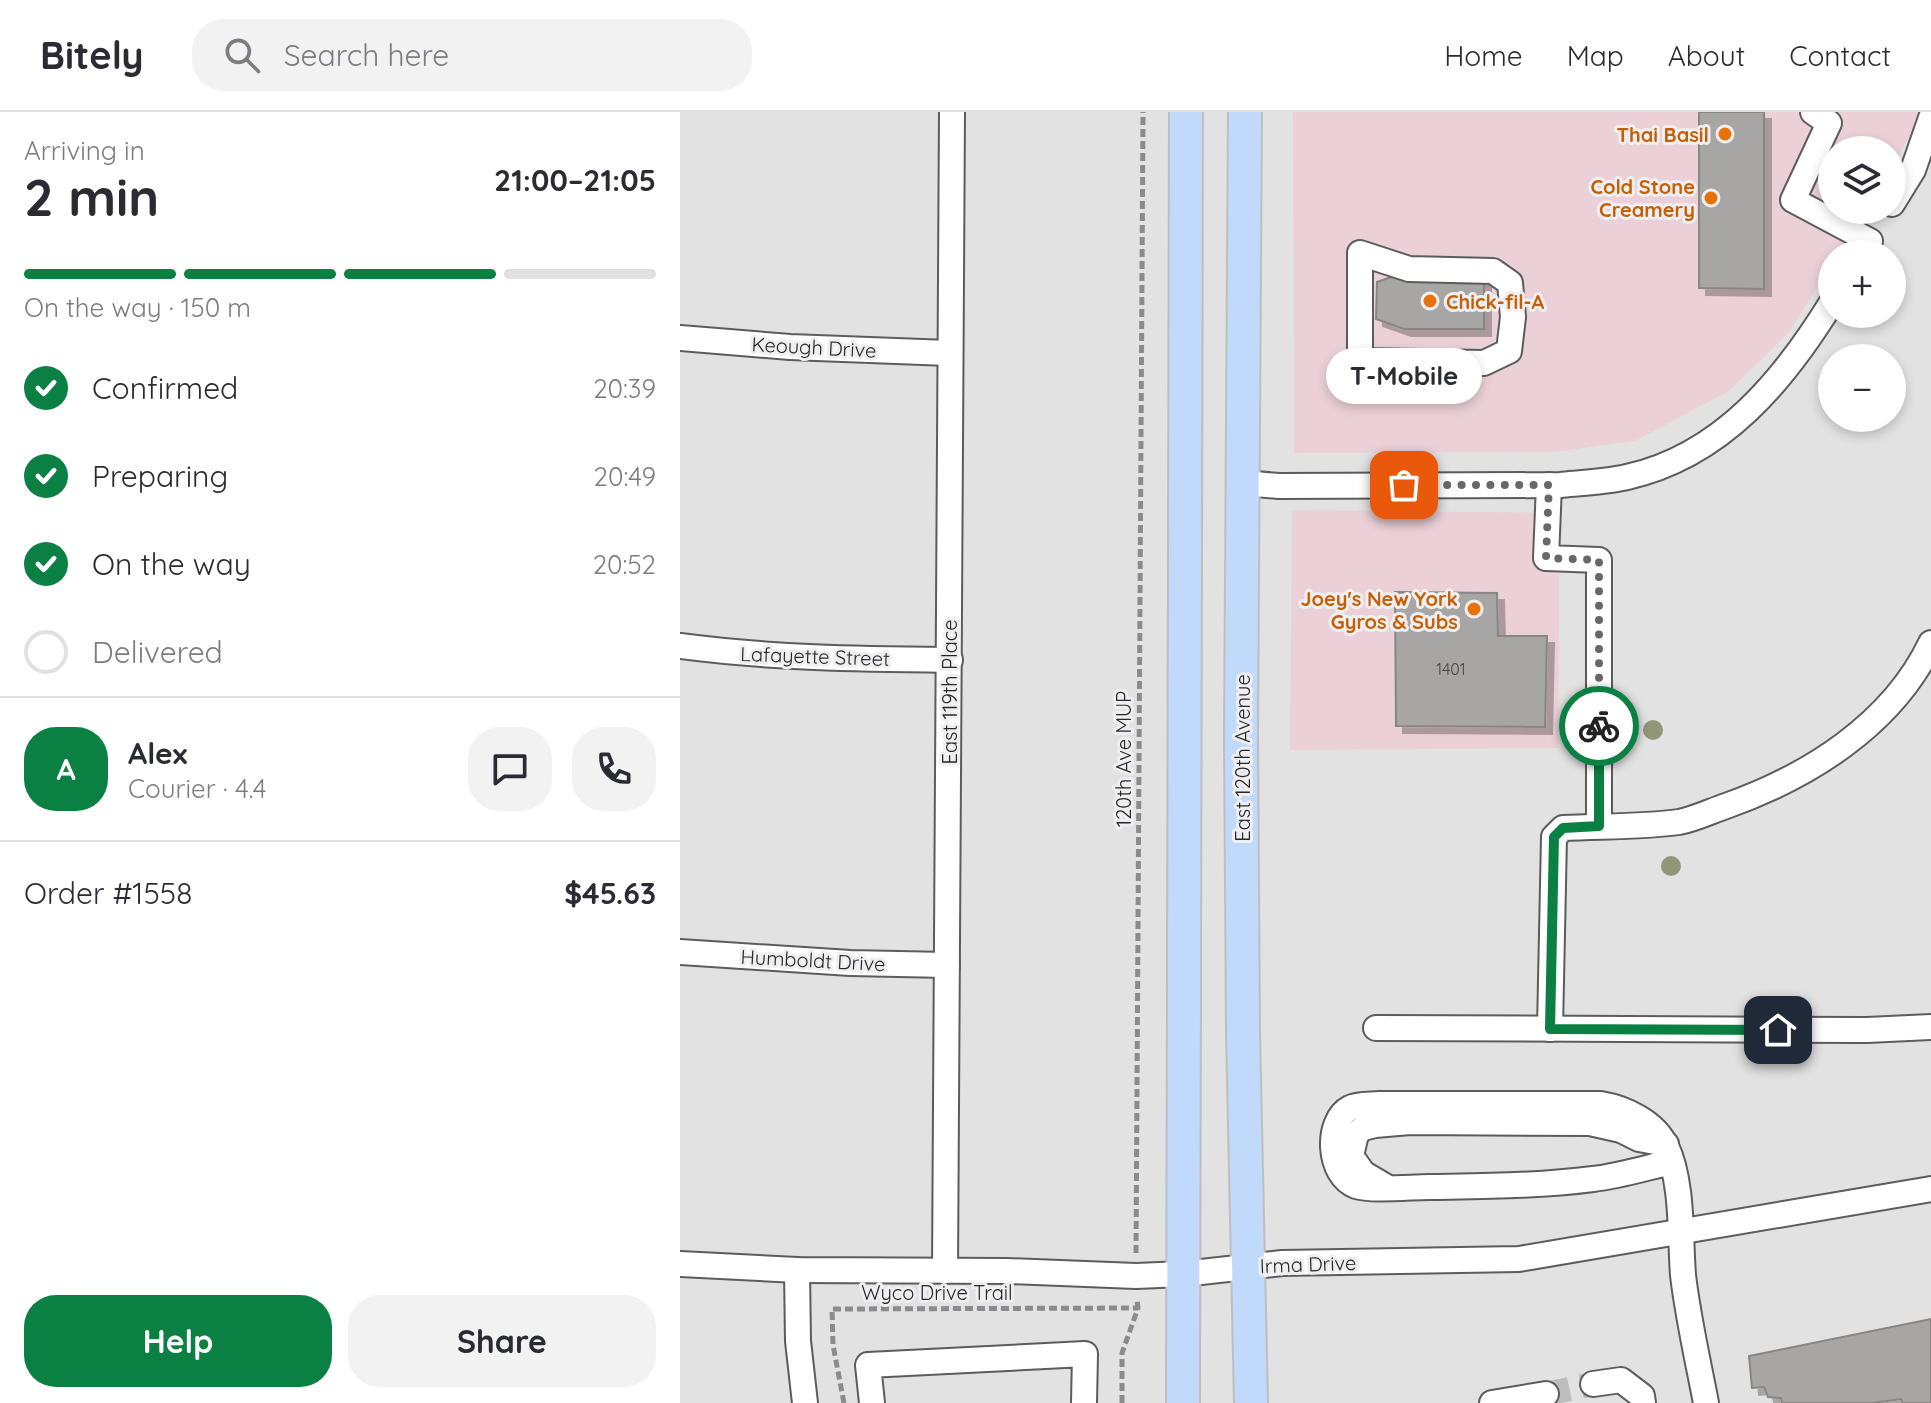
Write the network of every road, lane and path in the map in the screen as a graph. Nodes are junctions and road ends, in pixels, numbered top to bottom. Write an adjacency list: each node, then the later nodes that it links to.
1 (952, 112): 13 (street, East 119th Place)
2 (1143, 112): 33 (path, 120th Ave MUP)
3 (1186, 112): 32 (main road)
4 (1245, 112): 14 (main road, East 120th Avenue)
5 (1813, 112): 9 (street)
6 (1931, 118): 7 (street)
7 (1922, 162): 8 (street)
8 (1906, 184)
9 (1855, 240)
10 (1360, 253): 10 (street)
11 (1818, 325): 15 (street)
12 (680, 338): 13 (street, Keough Drive)
13 (949, 353): 18 (street, East 119th Place)
14 (1243, 483): 15 (street); 29 (main road, East 120th Avenue)
15 (1549, 485): 19 (street)
16 (1931, 643): 19 (street)
17 (680, 646): 18 (street, Lafayette Street)
18 (950, 660): 21 (street, East 119th Place)
19 (1599, 826): 24 (street)
20 (680, 952): 21 (street, Humboldt Drive)
21 (947, 965): 31 (street, East 119th Place)
22 (1931, 1027): 24 (street)
23 (1376, 1028): 24 (street)
24 (1550, 1029)
25 (1668, 1153): 25 (street); 27 (street)
26 (1931, 1189): 27 (street, Irma Drive)
27 (1680, 1232): 29 (street, Irma Drive); 46 (street)
28 (680, 1264): 30 (street, Irma Drive)
29 (1248, 1266): 32 (street, Irma Drive); 43 (main road, East 120th Avenue)
30 (797, 1270): 31 (street, Irma Drive); 37 (street)
31 (945, 1271): 33 (street, Irma Drive)
32 (1183, 1274): 33 (street, Irma Drive); 42 (main road)
33 (1136, 1276): 34 (path, 120th Ave MUP)
34 (1138, 1308): 38 (path, Wyco Drive Trail); 41 (path, 120th Ave MUP)
35 (1593, 1384): 45 (street)
36 (1546, 1394): 44 (street)
37 (805, 1403)
38 (844, 1403)
39 (872, 1403): 40 (street)
40 (1084, 1403)
41 (1122, 1403)
42 (1183, 1403)
43 (1251, 1403)
44 (1492, 1403)
45 (1643, 1403)
46 (1706, 1403)

